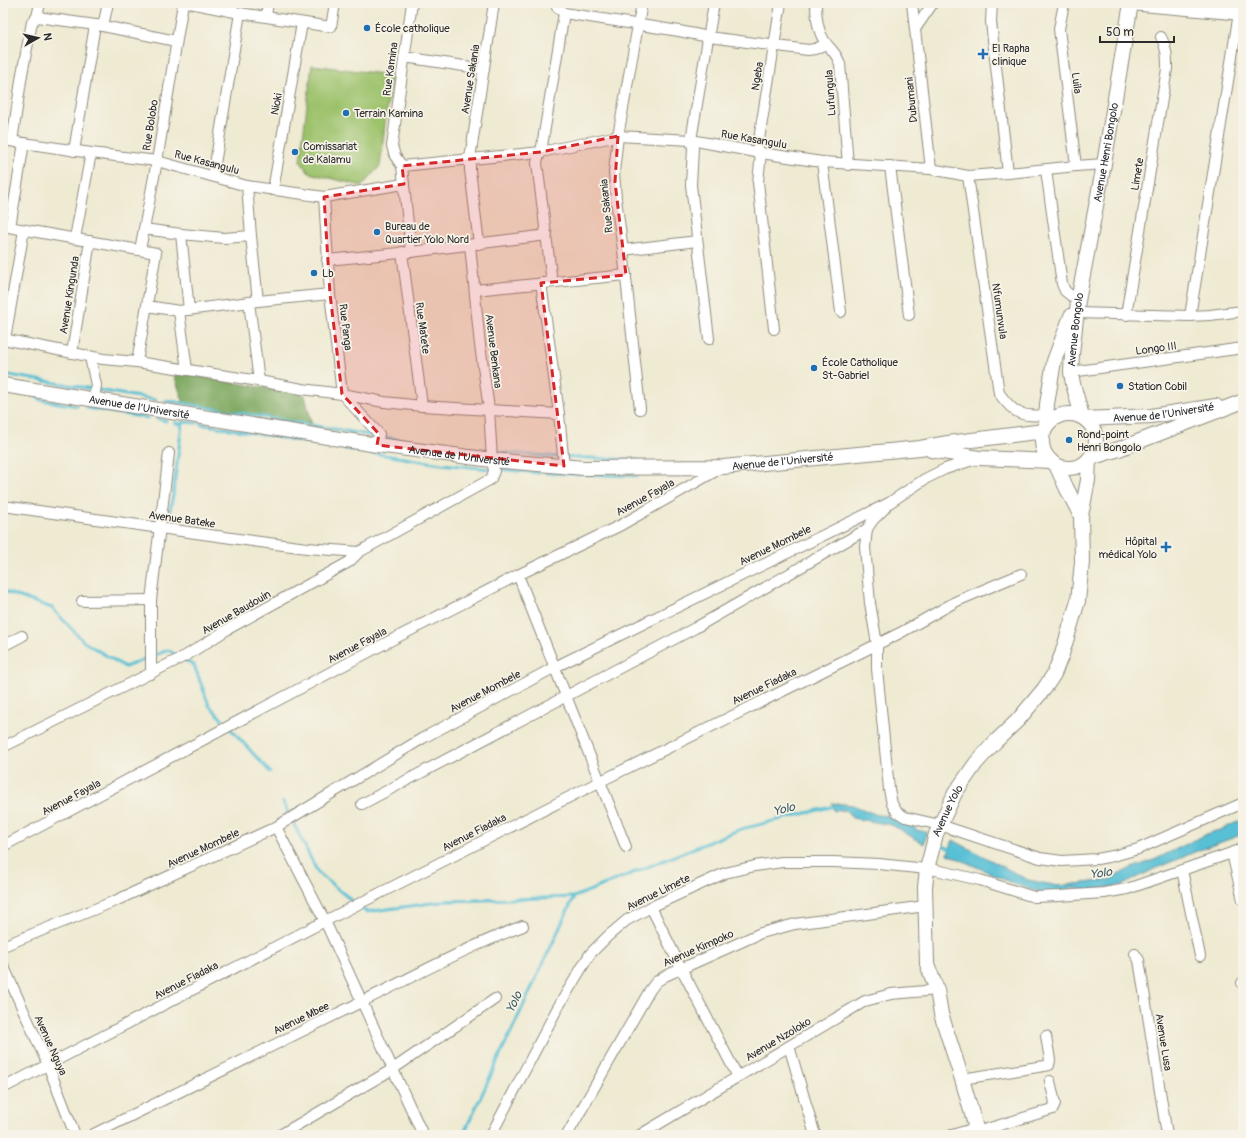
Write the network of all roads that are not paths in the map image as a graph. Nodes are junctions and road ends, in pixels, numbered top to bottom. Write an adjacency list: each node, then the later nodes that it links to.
1 (40, 3): 24 (street)
2 (108, 3): 27 (street)
3 (183, 3): 32 (street, Rue Bolobo)
4 (190, 3): 20 (street)
5 (268, 3): 23 (street)
6 (335, 3): 25 (street)
7 (412, 3): 35 (street, Rue Kamina)
8 (494, 3): 36 (street, Avenue Sakania)
9 (556, 3): 21 (street)
10 (642, 3): 26 (street, Rue Sakania)
11 (714, 3): 30 (street)
12 (781, 3): 34 (street, Ngeba)
13 (816, 3): 33 (street, Lufungula)
14 (912, 3): 28 (street, Dubumani)
15 (933, 3): 28 (street)
16 (992, 3): 55 (street)
17 (1064, 3): 52 (street, Luila)
18 (1131, 3): 19 (main road); 48 (main road, Avenue Henri Bongolo)
19 (1199, 6): 22 (main road)
20 (240, 13): 23 (street); 56 (street)
21 (564, 13): 26 (street); 42 (street)
22 (1241, 13): 29 (street)
23 (266, 16): 25 (street)
24 (37, 17): 27 (street); 38 (street)
25 (302, 23): 60 (street, Nioki)
26 (639, 25): 30 (street); 37 (street, Rue Sakania)
27 (99, 26): 32 (street); 41 (street)
28 (915, 28): 53 (street, Dubumani)
29 (1239, 33): 89 (street)
30 (709, 37): 34 (street); 39 (street)
31 (1161, 37): 88 (street, Limete)
32 (176, 41): 46 (street, Rue Bolobo)
33 (826, 44): 34 (street); 49 (street, Lufungula)
34 (774, 45): 44 (street, Ngeba)
35 (404, 57): 36 (street); 50 (street, Rue Kamina)
36 (484, 69): 45 (street, Avenue Sakania)
37 (618, 136): 39 (street, Rue Kasangulu); 42 (street, Rue Kasangulu); 73 (street, Rue Sakania)
38 (7, 140): 40 (street, Rue Kasangulu)
39 (691, 140): 44 (street, Rue Kasangulu); 69 (street)
40 (24, 143): 41 (street, Rue Kasangulu); 62 (street)
41 (74, 151): 43 (street, Rue Kasangulu)
42 (541, 152): 45 (street, Rue Kasangulu); 66 (street)
43 (91, 153): 46 (street, Rue Kasangulu); 68 (street)
44 (759, 153): 47 (street, Rue Kasangulu); 90 (street, Ngeba)
45 (470, 158): 50 (street, Rue Kasangulu); 71 (street, Avenue Sakania)
46 (157, 161): 56 (street, Rue Kasangulu); 63 (street, Rue Bolobo)
47 (822, 162): 49 (street, Rue Kasangulu); 86 (street)
48 (1104, 164): 52 (street, Rue Kasangulu); 83 (main road, Avenue Henri Bongolo)
49 (848, 165): 51 (street, Rue Kasangulu)
50 (402, 166): 58 (street, Rue Kamina)
51 (890, 166): 53 (street, Rue Kasangulu); 87 (street)
52 (1076, 166): 54 (street, Rue Kasangulu)
53 (931, 168): 57 (street, Rue Kasangulu)
54 (1046, 170): 55 (street, Rue Kasangulu); 83 (street)
55 (1008, 174): 57 (street, Rue Kasangulu)
56 (213, 176): 59 (street, Rue Kasangulu)
57 (968, 176): 109 (street, Nfumunvula)
58 (404, 184): 61 (street, Rue Kasangulu); 74 (street, Rue Matete)
59 (247, 186): 60 (street, Rue Kasangulu); 67 (street)
60 (273, 190): 61 (street, Rue Kasangulu)
61 (324, 197): 75 (street, Rue Panga)
62 (6, 227): 64 (street)
63 (144, 229): 65 (street); 72 (street, Rue Bolobo)
64 (24, 230): 68 (street); 91 (street)
65 (181, 234): 67 (street); 84 (street)
66 (547, 235): 71 (street); 77 (street)
67 (251, 236): 81 (street)
68 (75, 238): 70 (street)
69 (697, 241): 73 (street); 92 (street)
70 (90, 242): 72 (street); 94 (street, Avenue Kingunda)
71 (474, 244): 74 (street); 79 (street, Avenue Benkana)
72 (140, 250): 82 (street)
73 (623, 250): 76 (street, Rue Sakania)
74 (407, 252): 75 (street); 104 (street, Rue Matete)
75 (327, 260): 80 (street, Rue Panga)
76 (626, 275): 77 (street); 106 (street, Rue Sakania)
77 (552, 282): 78 (street)
78 (541, 284): 79 (street); 107 (street)
79 (475, 290): 105 (street, Avenue Benkana)
80 (330, 294): 81 (street); 101 (street, Rue Panga)
81 (254, 302): 84 (street); 99 (street)
82 (147, 306): 84 (street); 96 (street)
83 (1077, 307): 88 (street); 98 (main road, Avenue Bongolo); 109 (main road, Avenue Bongolo)
84 (184, 311): 97 (street)
85 (1243, 311): 89 (street)
86 (841, 312)
87 (909, 315)
88 (1126, 315): 89 (street)
89 (1190, 316)
90 (774, 329)
91 (4, 339): 94 (street)
92 (709, 339)
93 (1243, 348): 98 (street, Longo III)
94 (72, 353): 95 (street)
95 (90, 357): 96 (street); 102 (street)
96 (137, 362): 97 (street)
97 (186, 370): 99 (street)
98 (1071, 372): 108 (main road, Avenue Bongolo)
99 (259, 381): 101 (street)
100 (3, 385): 102 (main road, Avenue de l’Université)
101 (342, 394): 104 (street); 110 (street)
102 (94, 400): 110 (main road, Avenue de l’Université)
103 (1242, 402): 108 (main road, Avenue de l’Université); 114 (main road, Avenue de l’Université)
104 (422, 406): 105 (street)
105 (489, 409): 107 (street); 115 (street, Avenue Benkana)
106 (640, 409)
107 (559, 414): 117 (street)
108 (1083, 418): 109 (main road); 114 (main road)
109 (1046, 424): 111 (main road, Avenue de l’Université); 116 (main road)
110 (377, 445): 115 (main road, Avenue de l’Université)
111 (920, 448): 113 (main road, Avenue de l’Université); 118 (main road, Avenue de l’Université)
112 (169, 453): 123 (street)
113 (979, 458): 116 (main road, Avenue de l’Université); 120 (street, Avenue Mombele)
114 (1090, 458): 116 (main road); 122 (main road, Avenue Yolo)
115 (492, 460): 117 (main road, Avenue de l’Université); 119 (street, Avenue Benkana)
116 (1054, 463): 122 (main road, Avenue Yolo)
117 (564, 466): 118 (main road, Avenue de l’Université)
118 (723, 467): 127 (street, Avenue Fayala)
119 (475, 488): 125 (street, Avenue Baudouin)
120 (889, 503): 124 (street); 133 (street, Avenue Mombele)
121 (3, 506): 123 (street, Avenue Bateke)
122 (1081, 516): 141 (main road, Avenue Yolo)
123 (161, 528): 125 (street, Avenue Bateke); 128 (street)
124 (867, 530): 131 (street); 135 (street)
125 (359, 552): 134 (street, Avenue Baudouin)
126 (1021, 574): 131 (street, Avenue Fiadaka)
127 (518, 575): 133 (street); 142 (street, Avenue Fayala)
128 (151, 600): 129 (street); 134 (street)
129 (82, 601)
130 (22, 636): 132 (street)
131 (876, 644): 137 (street, Avenue Fiadaka); 141 (street)
132 (3, 646)
133 (555, 667): 135 (street); 140 (street, Avenue Mombele)
134 (151, 674): 136 (street, Avenue Baudouin)
135 (567, 697): 137 (street); 139 (street)
136 (3, 747)
137 (601, 781): 143 (street); 151 (street, Avenue Fiadaka)
138 (1243, 803): 141 (street)
139 (362, 804)
140 (276, 827): 151 (street); 153 (street, Avenue Mombele)
141 (936, 835): 146 (main road, Avenue Yolo)
142 (3, 846)
143 (626, 847)
144 (1243, 849): 145 (street, Avenue Limete)
145 (1232, 853): 147 (street, Avenue Limete); 148 (street)
146 (927, 869): 147 (street, Avenue Limete); 149 (main road, Avenue Yolo); 150 (street, Avenue Limete)
147 (1182, 870): 155 (street)
148 (1243, 900)
149 (925, 906): 157 (street, Avenue Kimpoko); 159 (main road, Avenue Yolo)
150 (651, 907): 157 (street); 175 (street, Avenue Limete)
151 (325, 921): 161 (street); 164 (street, Avenue Fiadaka)
152 (523, 926): 161 (street, Avenue Mbee)
153 (3, 946)
154 (1135, 954): 180 (street, Avenue Lusa)
155 (1200, 956)
156 (3, 965): 158 (street, Avenue Nguya)
157 (680, 968): 166 (street); 176 (street, Avenue Kimpoko)
158 (7, 986): 164 (street, Avenue Nguya)
159 (937, 990): 163 (street, Avenue Nzoloko); 167 (main road, Avenue Yolo)
160 (495, 999): 165 (street)
161 (362, 1002): 165 (street); 173 (street, Avenue Mbee)
162 (1046, 1036): 167 (street)
163 (789, 1046): 166 (street, Avenue Nzoloko); 178 (street)
164 (48, 1065): 169 (street, Avenue Fiadaka); 172 (street, Avenue Nguya)
165 (393, 1069): 171 (street); 174 (street)
166 (738, 1077): 177 (street, Avenue Nzoloko)
167 (962, 1079): 170 (main road, Avenue Yolo)
168 (1050, 1081): 170 (street)
169 (3, 1088)
170 (977, 1132): 179 (street)
171 (421, 1134)
172 (74, 1135)
173 (92, 1135)
174 (280, 1135)
175 (491, 1135)
176 (567, 1135)
177 (640, 1135)
178 (815, 1135)
179 (952, 1135)
180 (1167, 1135)

